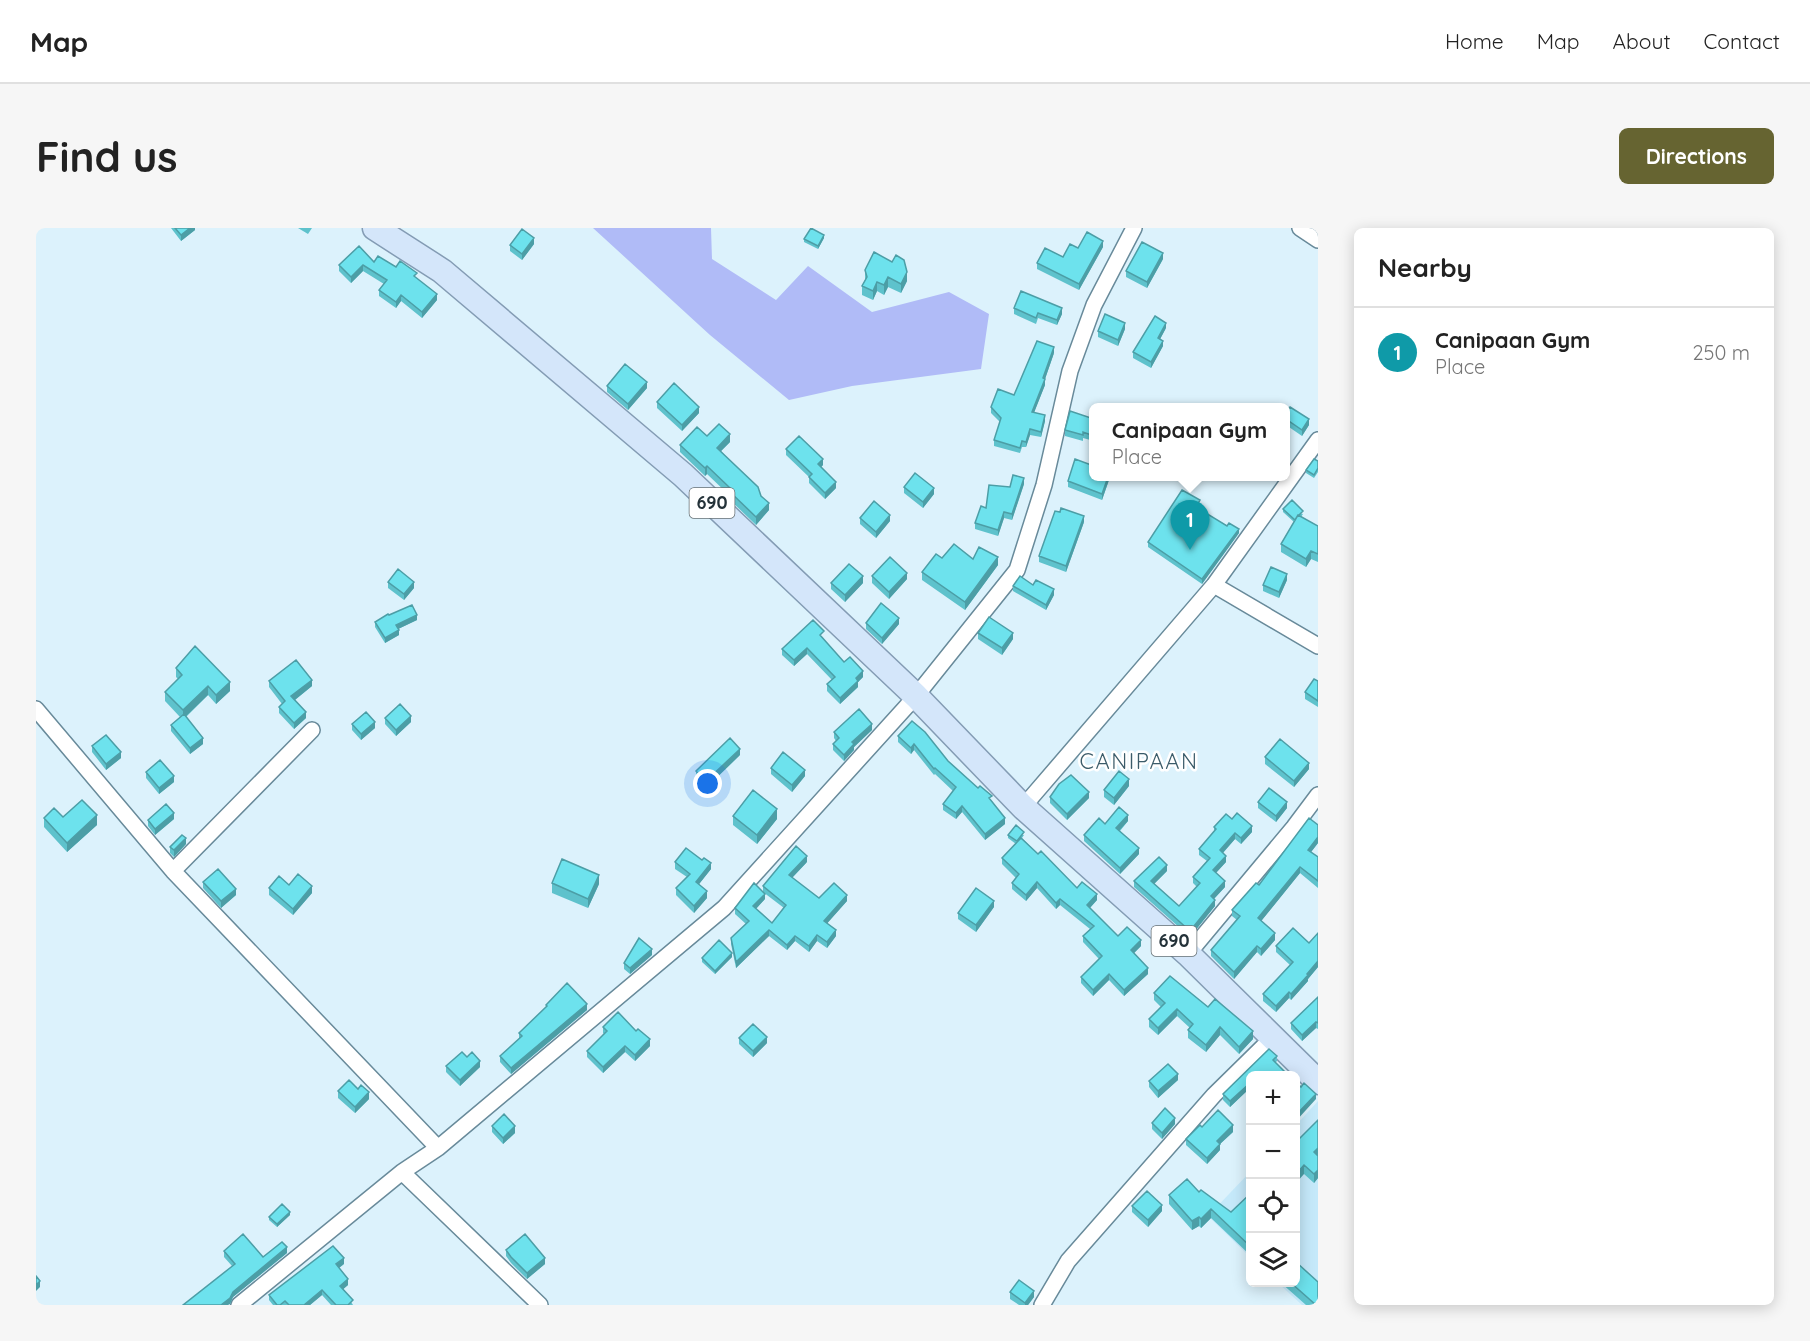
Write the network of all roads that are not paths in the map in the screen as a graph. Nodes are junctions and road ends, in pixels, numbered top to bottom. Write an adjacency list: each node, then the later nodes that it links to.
1 (375, 228): 10 (main road, 690)
2 (1134, 228): 10 (street)
3 (1300, 228): 4 (street)
4 (1318, 240)
5 (1318, 440): 6 (street)
6 (1290, 479)
7 (1289, 481): 8 (street)
8 (1214, 585): 9 (street); 14 (street)
9 (1318, 646)
10 (916, 696): 14 (main road, 690); 19 (street)
11 (36, 709): 15 (street)
12 (312, 730): 15 (street)
13 (1318, 795): 16 (street)
14 (1023, 807): 16 (main road, 690)
15 (173, 871): 19 (street)
16 (1188, 954): 17 (main road, 690)
17 (1273, 1037): 18 (main road, 690); 23 (street)
18 (1318, 1082)
19 (438, 1148): 20 (street)
20 (402, 1172): 21 (street); 22 (street)
21 (239, 1305)
22 (540, 1305)
23 (1042, 1305)

